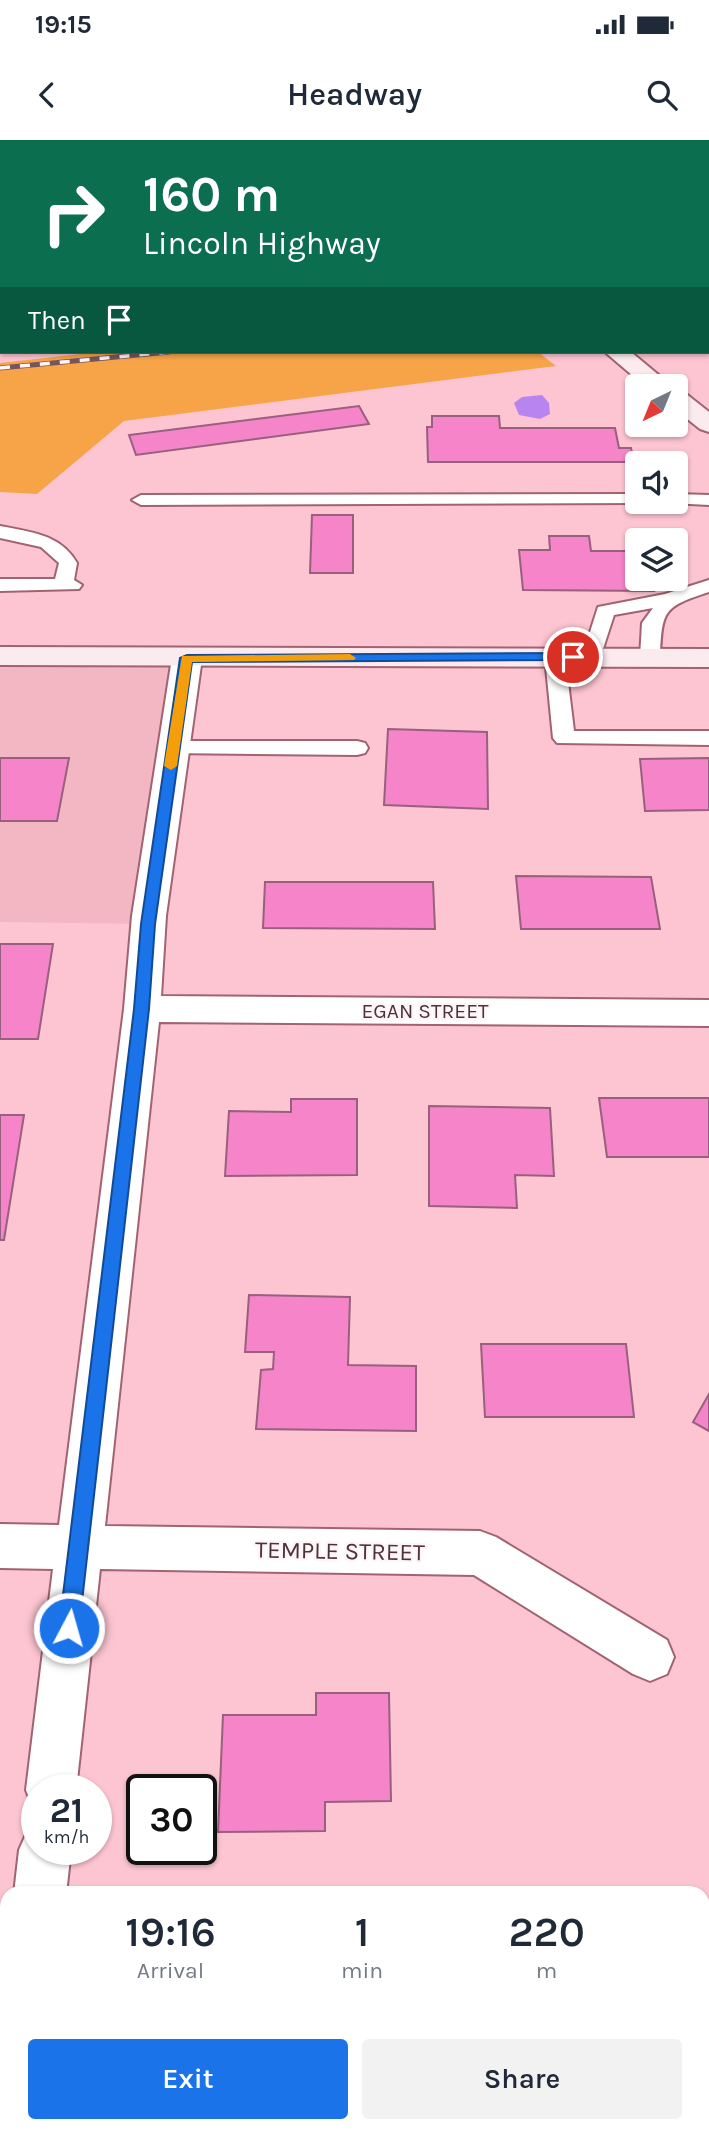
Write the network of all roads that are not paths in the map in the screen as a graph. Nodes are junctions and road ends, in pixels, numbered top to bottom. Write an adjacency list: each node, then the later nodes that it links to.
1 (620, 354): 2 (main road)
2 (645, 374)
3 (688, 407): 4 (main road)
4 (709, 424)
5 (141, 499): 6 (lane)
6 (625, 499)
7 (688, 499): 8 (lane)
8 (709, 500)
9 (0, 532): 11 (lane)
10 (0, 585): 11 (lane)
11 (67, 585)
12 (709, 586): 13 (lane)
13 (669, 599): 16 (lane); 18 (lane)
14 (0, 656): 17 (main road)
15 (555, 657): 16 (main road); 17 (main road); 20 (lane)
16 (592, 657): 18 (main road)
17 (187, 658): 21 (street)
18 (650, 658): 19 (main road)
19 (709, 658)
20 (709, 738)
21 (173, 748): 22 (lane); 23 (street)
22 (357, 748)
23 (142, 1009): 24 (street, EGAN STREET); 26 (street)
24 (709, 1013)
25 (0, 1546): 26 (street, TEMPLE STREET)
26 (78, 1546): 27 (street, TEMPLE STREET); 28 (street)
27 (650, 1657)
28 (53, 1774)
29 (43, 1865): 30 (street)
30 (41, 1886)

